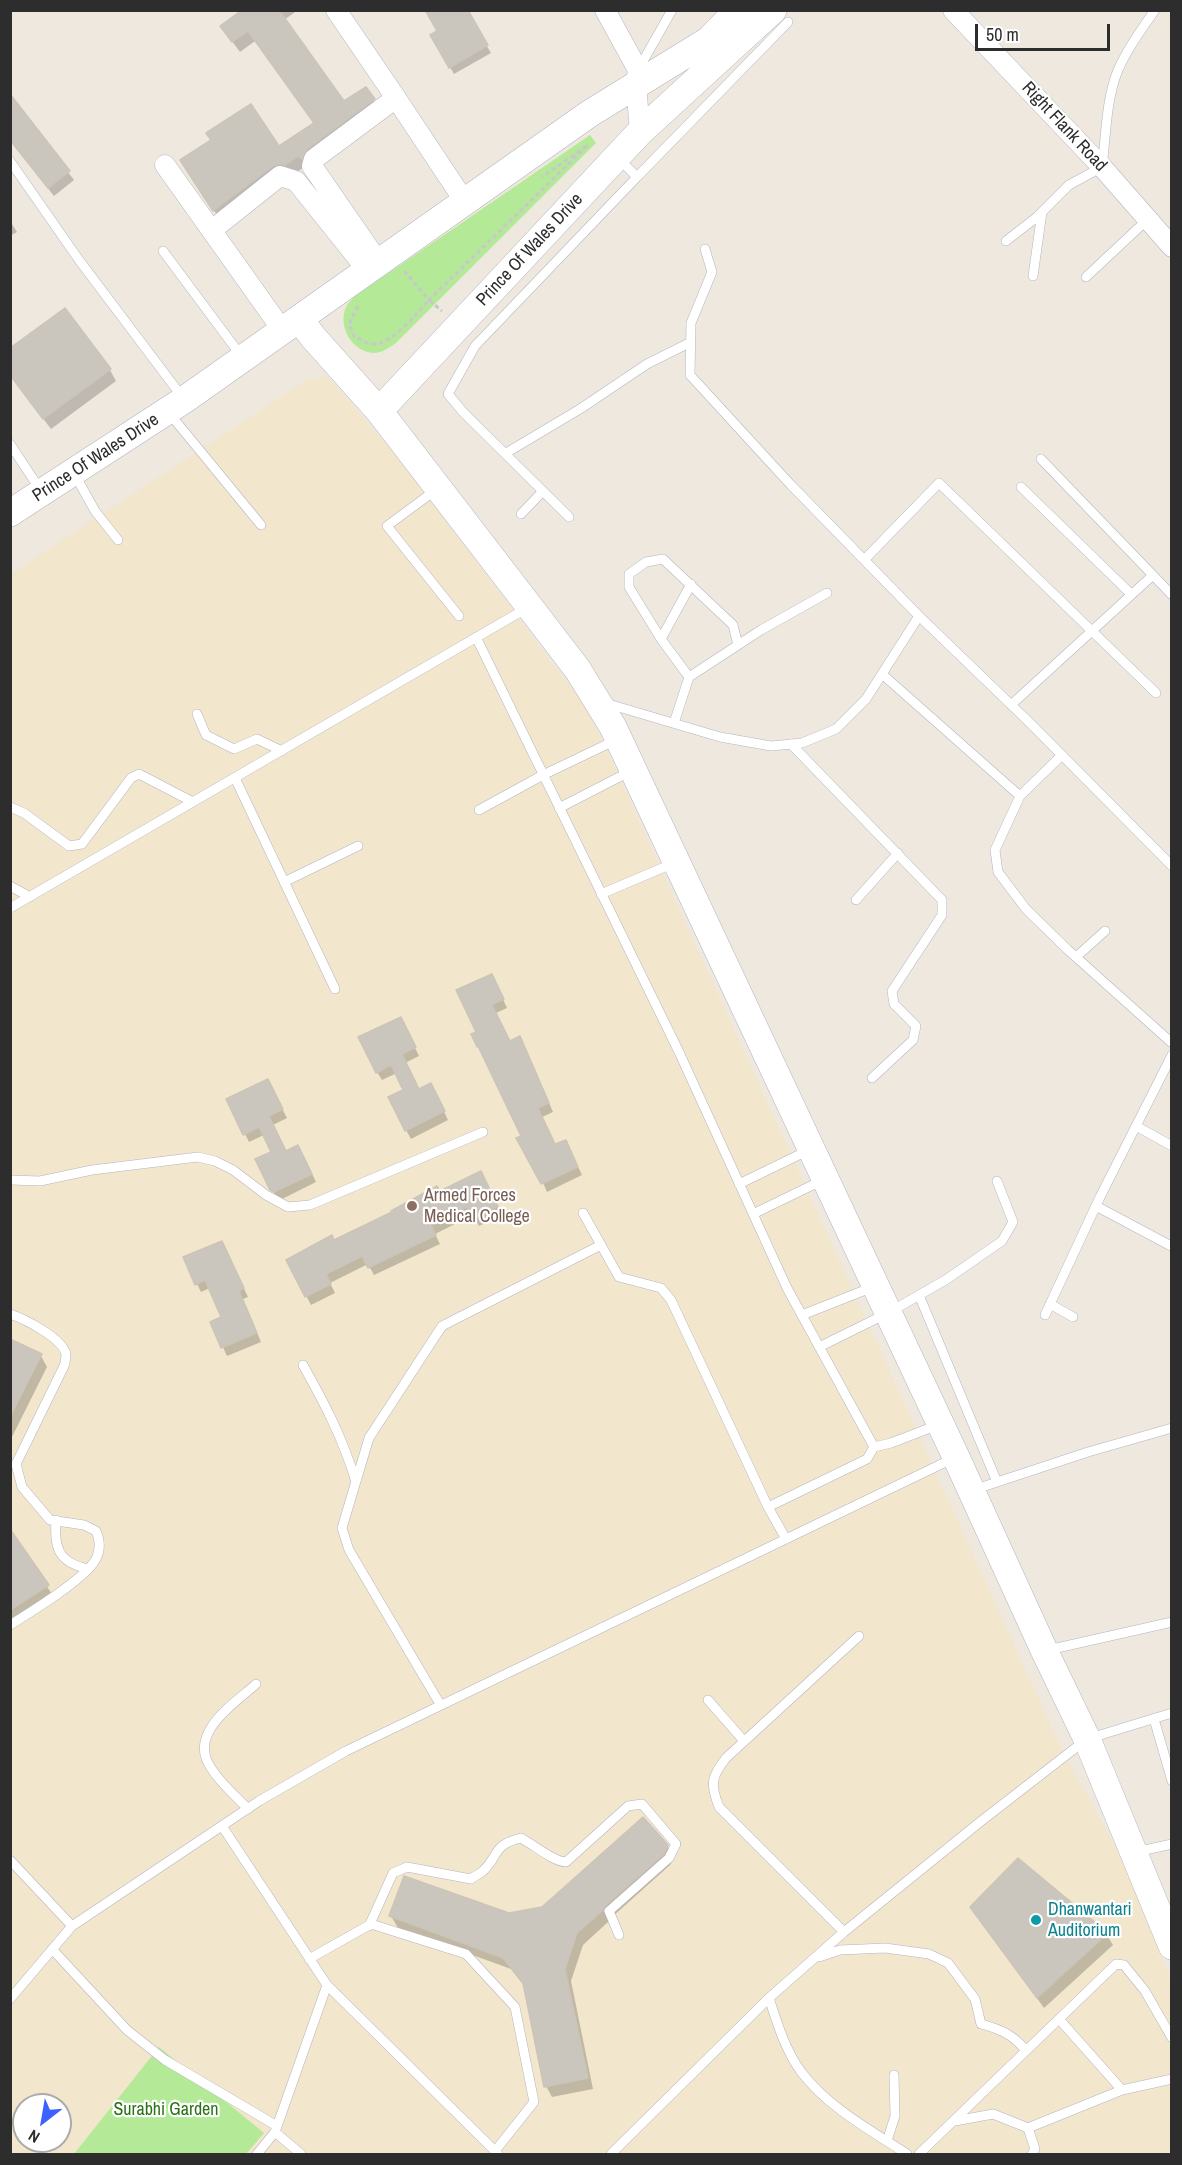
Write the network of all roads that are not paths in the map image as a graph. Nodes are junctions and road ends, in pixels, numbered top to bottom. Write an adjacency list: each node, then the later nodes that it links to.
1 (336, 10): 9 (street)
2 (605, 10): 8 (street)
3 (672, 10): 8 (lane)
4 (738, 10): 8 (street, Prince Of Wales Drive)
5 (953, 10): 14 (street, Right Flank Road)
6 (1155, 10): 14 (lane)
7 (781, 16): 10 (street, Prince Of Wales Drive); 15 (lane)
8 (637, 77): 10 (street); 16 (street, Prince Of Wales Drive)
9 (396, 98): 16 (street); 24 (street)
10 (640, 132): 11 (street, Prince Of Wales Drive)
11 (618, 157): 15 (lane); 31 (street, Prince Of Wales Drive)
12 (10, 161): 30 (lane)
13 (165, 165): 19 (street)
14 (1102, 167): 17 (lane); 18 (street, Right Flank Road)
15 (637, 177): 33 (lane)
16 (465, 202): 24 (street, Prince Of Wales Drive)
17 (1042, 212): 20 (lane); 25 (lane)
18 (1148, 219): 21 (street, Right Flank Road); 26 (lane)
19 (212, 230): 24 (street); 27 (street)
20 (1006, 241)
21 (1172, 247)
22 (705, 249): 28 (lane)
23 (163, 251): 29 (lane)
24 (384, 268): 27 (street, Prince Of Wales Drive)
25 (1033, 276)
26 (1086, 277)
27 (292, 325): 29 (street, Prince Of Wales Drive); 31 (street)
28 (691, 342): 33 (lane); 45 (lane)
29 (243, 359): 30 (street, Prince Of Wales Drive)
30 (176, 406): 35 (street, Prince Of Wales Drive); 43 (lane)
31 (379, 411): 37 (street)
32 (10, 444): 39 (lane)
33 (506, 453): 38 (lane)
34 (1041, 459): 46 (lane)
35 (74, 472): 39 (street, Prince Of Wales Drive); 44 (lane)
36 (1021, 487): 49 (lane)
37 (438, 488): 51 (street); 52 (lane)
38 (543, 491): 41 (lane); 42 (lane)
39 (42, 493): 40 (street, Prince Of Wales Drive)
40 (10, 513)
41 (520, 514)
42 (569, 517)
43 (261, 525)
44 (118, 540)
45 (864, 560): 53 (lane); 54 (lane)
46 (1153, 575): 49 (lane); 50 (lane)
47 (691, 584): 56 (lane); 56 (lane); 57 (lane)
48 (827, 592): 57 (lane)
49 (1131, 594): 54 (lane)
50 (1172, 595)
51 (529, 606): 55 (lane); 61 (street)
52 (459, 616)
53 (919, 616): 58 (lane); 62 (lane)
54 (1091, 630): 60 (lane); 62 (lane)
55 (476, 637): 67 (lane); 70 (lane)
56 (661, 639): 59 (lane)
57 (738, 645): 59 (lane)
58 (882, 674): 66 (lane); 72 (lane)
59 (689, 677): 64 (lane)
60 (1156, 693)
61 (597, 700): 64 (lane); 65 (street)
62 (1011, 705): 68 (lane)
63 (196, 714): 67 (lane)
64 (674, 723): 66 (lane)
65 (618, 738): 69 (street); 70 (lane)
66 (791, 744): 78 (lane)
67 (282, 751): 71 (lane)
68 (1062, 756): 72 (lane); 80 (lane)
69 (633, 770): 75 (lane); 79 (street)
70 (543, 775): 75 (lane); 76 (lane)
71 (235, 778): 73 (lane); 81 (lane)
72 (1020, 796): 88 (lane)
73 (193, 802): 74 (lane); 84 (lane)
74 (10, 807)
75 (558, 808): 83 (lane)
76 (479, 810)
77 (358, 846): 81 (lane)
78 (898, 853): 85 (lane); 92 (lane)
79 (676, 862): 83 (lane); 96 (street)
80 (1172, 866)
81 (284, 882): 89 (lane)
82 (10, 886): 84 (lane)
83 (601, 894): 100 (lane)
84 (30, 897): 86 (lane)
85 (856, 900)
86 (10, 908)
87 (1105, 931): 88 (lane)
88 (1076, 957): 90 (lane)
89 (335, 989)
90 (1172, 1043)
91 (1172, 1055): 93 (lane)
92 (872, 1078)
93 (1136, 1126): 95 (lane); 101 (lane)
94 (483, 1132): 98 (lane)
95 (1172, 1146)
96 (811, 1149): 97 (street); 100 (lane)
97 (825, 1179): 103 (lane); 106 (street)
98 (10, 1180)
99 (997, 1181): 107 (lane)
100 (739, 1184): 103 (lane)
101 (1096, 1206): 105 (lane); 108 (lane)
102 (583, 1213): 104 (lane)
103 (753, 1214): 111 (lane)
104 (601, 1245): 120 (lane); 123 (lane)
105 (1171, 1246)
106 (875, 1286): 109 (street); 111 (lane)
107 (919, 1295): 109 (lane); 121 (lane)
108 (1050, 1304): 112 (lane); 113 (lane)
109 (888, 1313): 114 (lane); 116 (street)
110 (10, 1314): 124 (lane)
111 (802, 1315): 114 (lane)
112 (1045, 1315)
113 (1073, 1317)
114 (819, 1347): 118 (lane)
115 (303, 1365): 120 (lane)
116 (940, 1424): 118 (lane); 119 (street)
117 (1172, 1428): 121 (lane)
118 (874, 1447): 123 (lane)
119 (956, 1457): 122 (street); 125 (lane)
120 (356, 1482): 133 (lane)
121 (997, 1482): 122 (lane)
122 (970, 1491): 130 (street)
123 (768, 1507): 125 (lane)
124 (56, 1520): 126 (lane); 126 (lane)
125 (786, 1539): 133 (lane)
126 (87, 1569): 128 (lane)
127 (1172, 1622): 130 (lane)
128 (10, 1626)
129 (859, 1636): 137 (lane)
130 (1044, 1650): 136 (street)
131 (256, 1684): 139 (lane)
132 (708, 1700): 137 (lane)
133 (440, 1704): 139 (lane)
134 (1172, 1713): 135 (lane)
135 (1154, 1719): 136 (lane); 138 (lane)
136 (1087, 1739): 142 (street); 146 (lane)
137 (744, 1741): 146 (lane)
138 (1172, 1780)
139 (248, 1809): 140 (lane)
140 (222, 1826): 144 (lane); 151 (lane)
141 (1172, 1844): 142 (lane)
142 (1134, 1853): 148 (street)
143 (10, 1860): 144 (lane)
144 (72, 1926): 149 (lane)
145 (369, 1926): 147 (lane); 151 (lane); 165 (lane)
146 (844, 1932): 150 (lane)
147 (619, 1935)
148 (1172, 1946)
149 (52, 1949): 154 (lane); 163 (lane)
150 (814, 1958): 153 (lane); 157 (lane)
151 (309, 1959): 152 (lane)
152 (327, 1985): 163 (lane); 165 (lane)
153 (770, 1998): 164 (lane); 168 (lane)
154 (10, 1999)
155 (1059, 2019): 156 (lane); 157 (lane); 160 (lane)
156 (1172, 2037)
157 (1026, 2051): 161 (lane)
158 (894, 2075): 164 (lane)
159 (1169, 2082): 160 (lane)
160 (1122, 2090): 162 (lane)
161 (954, 2121): 162 (lane); 170 (lane)
162 (1028, 2128): 171 (lane)
163 (276, 2129): 166 (lane); 167 (lane)
164 (887, 2141): 169 (lane)
165 (497, 2153)
166 (257, 2154)
167 (301, 2154)
168 (611, 2154)
169 (908, 2154)
170 (919, 2154)
171 (1032, 2154)

